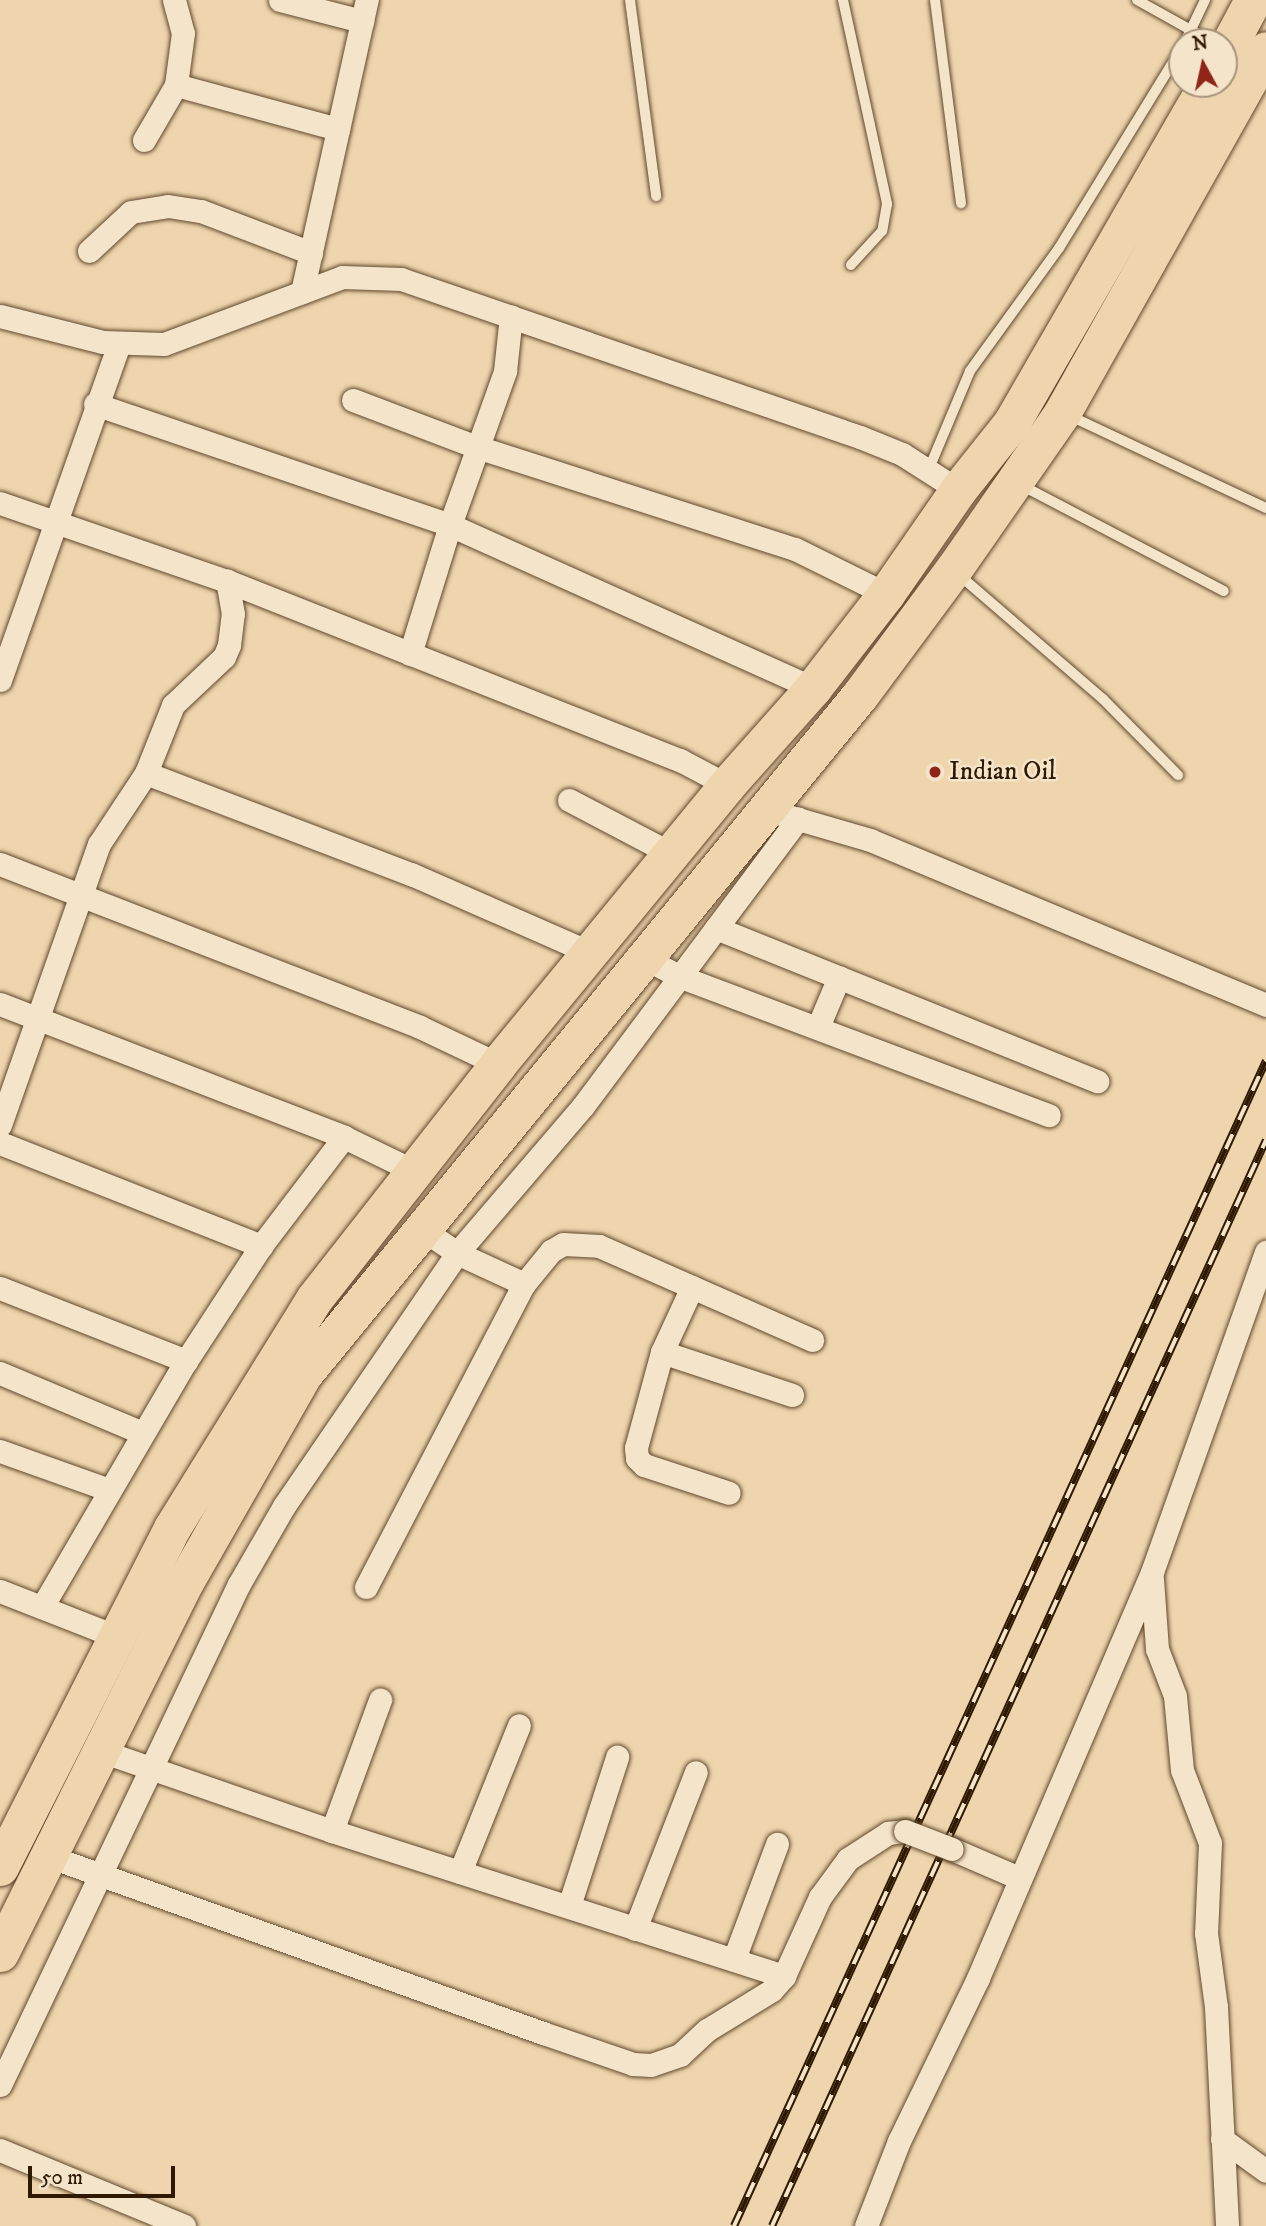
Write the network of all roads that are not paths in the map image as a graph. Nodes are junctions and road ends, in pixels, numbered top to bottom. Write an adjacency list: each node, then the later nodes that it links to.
1 (174, 0): 15 (street)
2 (281, 0): 9 (street)
3 (630, 0): 19 (lane)
4 (843, 0): 23 (lane)
5 (935, 0): 20 (lane)
6 (1137, 0): 10 (lane)
7 (1205, 0): 11 (lane)
8 (1253, 0): 12 (highway)
9 (364, 10): 17 (street)
10 (1189, 28)
11 (1194, 28)
12 (1235, 28)
13 (1266, 50): 30 (highway)
14 (1168, 70): 32 (lane)
15 (176, 85): 17 (street); 18 (street)
16 (1199, 98): 32 (highway)
17 (338, 129): 22 (street)
18 (144, 140)
19 (656, 196)
20 (961, 203)
21 (89, 251): 22 (street)
22 (311, 253): 24 (street)
23 (851, 265)
24 (302, 292): 26 (street); 27 (street)
25 (0, 316): 27 (street)
26 (511, 316): 31 (street); 32 (street)
27 (120, 344): 29 (street)
28 (353, 400): 31 (street)
29 (95, 404): 36 (street); 37 (street)
30 (1062, 412): 33 (highway); 35 (lane)
31 (477, 447): 37 (street); 41 (street)
32 (943, 480): 41 (highway)
33 (1016, 482): 38 (highway); 40 (lane)
34 (0, 503): 36 (street)
35 (1266, 509)
36 (53, 523): 39 (street); 43 (street)
37 (450, 525): 42 (street); 44 (street)
38 (953, 570): 46 (lane); 49 (highway)
39 (228, 581): 42 (street); 45 (street)
40 (1224, 591)
41 (886, 594): 44 (highway)
42 (410, 654): 47 (street)
43 (0, 680)
44 (813, 688): 47 (highway)
45 (146, 774): 53 (street); 55 (street)
46 (1178, 775)
47 (727, 785): 51 (highway)
48 (569, 800): 51 (street)
49 (763, 808): 50 (street); 56 (highway)
50 (798, 819): 54 (street); 60 (street)
51 (672, 854): 55 (highway)
52 (0, 864): 53 (street)
53 (79, 897): 61 (street); 63 (street)
54 (716, 928): 57 (street); 58 (street)
55 (593, 954): 63 (highway)
56 (644, 958): 57 (street); 70 (highway)
57 (681, 977): 62 (street); 73 (street)
58 (839, 977): 62 (street); 64 (street)
59 (0, 1004): 61 (street)
60 (1266, 1004)
61 (35, 1016): 66 (street); 67 (street)
62 (818, 1027): 65 (street)
63 (498, 1064): 69 (highway)
64 (1097, 1081)
65 (1049, 1115)
66 (0, 1125)
67 (345, 1137): 69 (street); 71 (street)
68 (0, 1143): 71 (street)
69 (414, 1171): 90 (highway)
70 (422, 1229): 73 (street); 93 (highway)
71 (261, 1246): 79 (street)
72 (1266, 1252): 86 (street)
73 (457, 1253): 74 (street); 95 (street)
74 (524, 1284): 76 (street); 87 (street)
75 (0, 1287): 79 (street)
76 (692, 1287): 77 (street); 78 (street)
77 (812, 1340)
78 (662, 1352): 81 (street); 85 (street)
79 (187, 1361): 82 (street)
80 (0, 1373): 82 (street)
81 (792, 1395)
82 (143, 1433): 84 (street)
83 (0, 1451): 84 (street)
84 (107, 1489): 89 (street)
85 (729, 1493)
86 (1152, 1573): 103 (street); 110 (street)
87 (366, 1587)
88 (0, 1591): 89 (street)
89 (42, 1607): 90 (street)
90 (120, 1638): 100 (highway)
91 (380, 1700): 97 (street)
92 (519, 1725): 101 (street)
93 (101, 1751): 95 (street); 99 (highway)
94 (617, 1757): 104 (street)
95 (153, 1768): 97 (street); 102 (street)
96 (696, 1772): 105 (street)
97 (332, 1831): 101 (street)
98 (777, 1844): 107 (street)
99 (48, 1856): 102 (street); 106 (highway)
100 (0, 1867)
101 (460, 1872): 104 (street)
102 (101, 1876): 108 (street); 109 (street)
103 (1019, 1878): 108 (street, bridge); 114 (street)
104 (569, 1906): 105 (street)
105 (635, 1930): 107 (street)
106 (0, 1953)
107 (734, 1959): 108 (street)
108 (784, 1976)
109 (0, 2085)
110 (1222, 2139): 112 (street); 115 (street)
111 (0, 2150): 113 (street)
112 (1266, 2171)
113 (184, 2226)
114 (866, 2226)
115 (1227, 2226)

